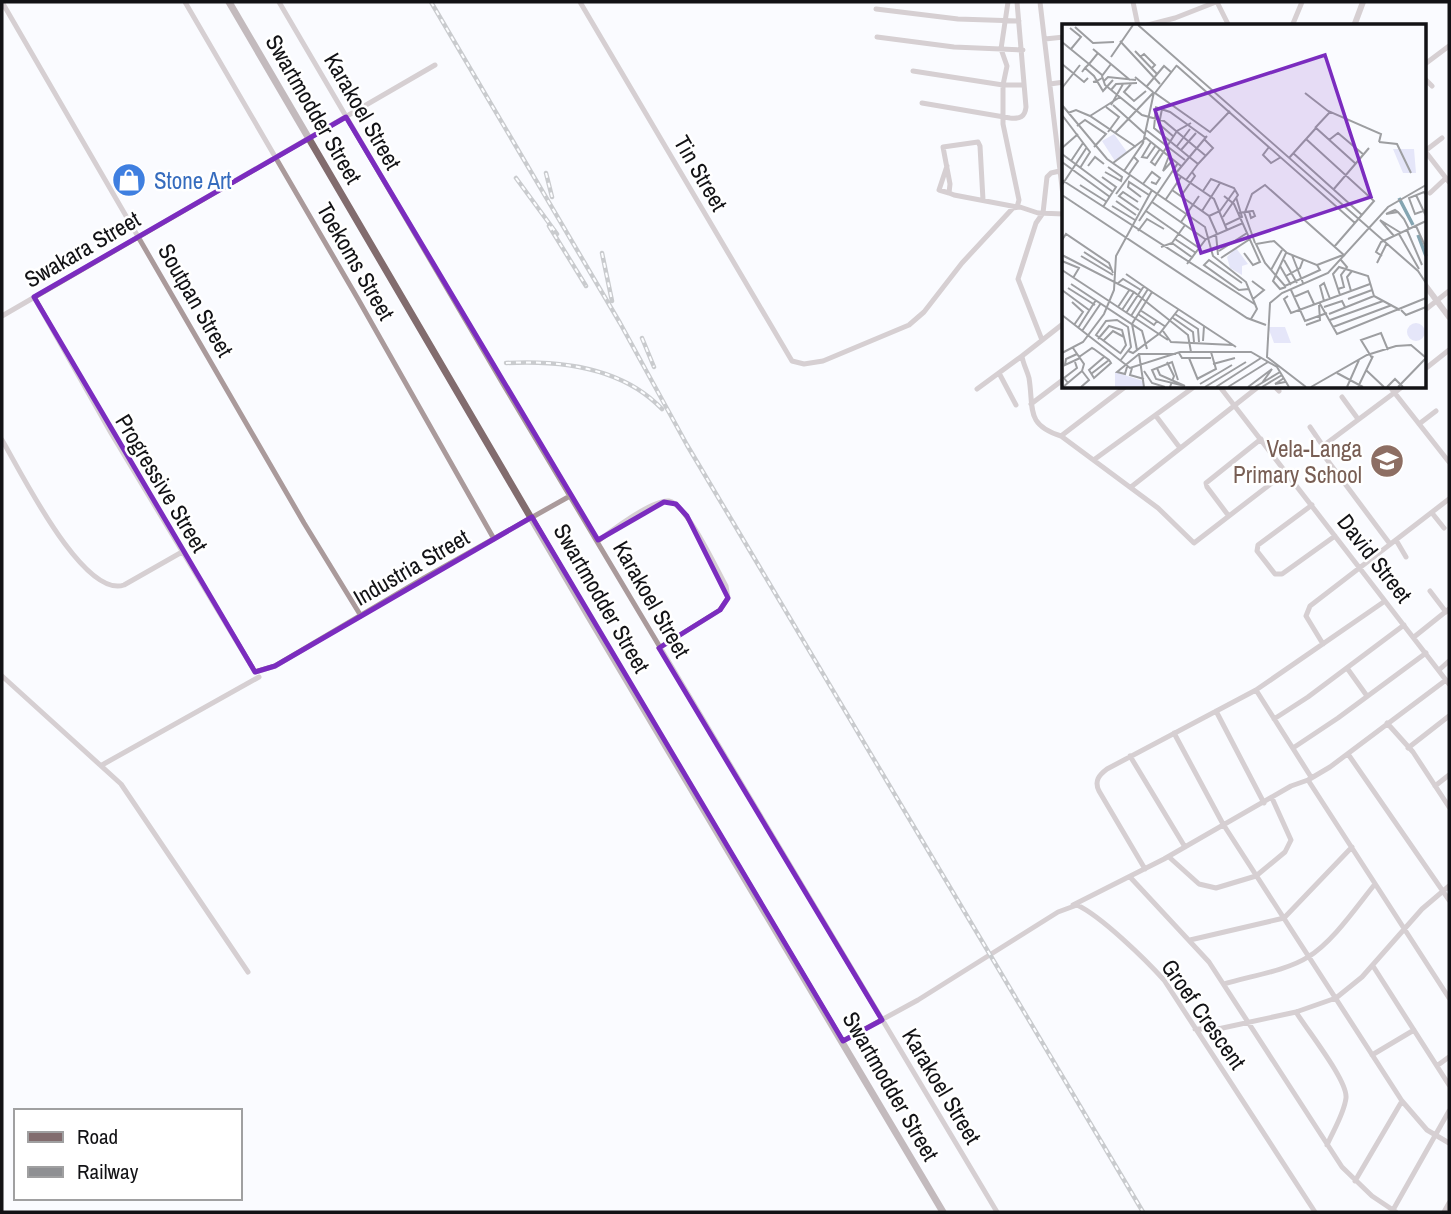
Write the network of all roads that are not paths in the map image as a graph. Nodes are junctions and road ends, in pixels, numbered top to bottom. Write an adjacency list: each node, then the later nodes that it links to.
1 (2, 2): 55 (street, Soutpan Street)
2 (185, 2): 45 (street, Toekoms Street)
3 (229, 2): 41 (main road, Swartmodder Street)
4 (279, 2): 37 (street, Karakoel Street)
5 (580, 2): 52 (street, Tin Street)
6 (1008, 2): 14 (street)
7 (1017, 2): 15 (street)
8 (1040, 2): 23 (street)
9 (1133, 2): 16 (street)
10 (1217, 2): 17 (street); 18 (street)
11 (1302, 2): 19 (street)
12 (1363, 2): 20 (street)
13 (876, 9): 14 (street)
14 (1004, 21): 15 (street); 25 (street)
15 (1019, 21): 26 (street)
16 (1138, 24)
17 (1152, 24)
18 (1228, 24)
19 (1294, 24)
20 (1355, 24)
21 (877, 37): 25 (street)
22 (1062, 37): 23 (street)
23 (1045, 39): 32 (street)
24 (1449, 46): 27 (street)
25 (1001, 49): 26 (street); 33 (street)
26 (1023, 50): 34 (street)
27 (1426, 63)
28 (435, 65): 37 (street, Swakara Street)
29 (913, 71): 33 (street)
30 (1426, 80): 35 (street)
31 (1062, 82): 32 (street)
32 (1050, 84): 40 (street)
33 (1003, 85): 34 (street); 38 (street)
34 (1024, 85): 38 (street)
35 (1432, 86)
36 (922, 103): 38 (street)
37 (346, 117): 41 (street, Swakara Street); 94 (street, Karakoel Street)
38 (1003, 117): 52 (street)
39 (1062, 124): 40 (street)
40 (1055, 125): 47 (street)
41 (309, 138): 45 (street, Swakara Street); 99 (main road, Swartmodder Street)
42 (1442, 138): 43 (street)
43 (1426, 150)
44 (1426, 152): 48 (street)
45 (276, 160): 55 (street, Swakara Street); 102 (street, Toekoms Street)
46 (947, 166): 49 (street); 49 (street); 51 (street)
47 (1062, 170): 53 (street)
48 (1447, 180): 50 (street)
49 (949, 192): 51 (street)
50 (1430, 193)
51 (983, 200): 52 (street)
52 (1017, 207): 53 (street)
53 (1043, 213): 54 (street); 64 (street)
54 (1062, 214)
55 (138, 236): 58 (street, Swakara Street); 111 (street, Soutpan Street)
56 (1426, 286): 59 (street)
57 (1449, 291): 59 (street)
58 (34, 298): 61 (street, Swakara Street); 105 (street, Progressive Street)
59 (1437, 300): 60 (street); 62 (street)
60 (1426, 309)
61 (2, 316)
62 (1449, 317)
63 (1062, 325): 64 (street)
64 (1042, 340): 66 (street)
65 (1449, 350): 67 (street)
66 (1022, 356): 68 (street); 77 (street)
67 (1426, 368)
68 (999, 373): 74 (street); 78 (street)
69 (1062, 380): 77 (street)
70 (1124, 388): 85 (street)
71 (1193, 388): 81 (street)
72 (1221, 388): 79 (street, David Street)
73 (1257, 388): 79 (street)
74 (977, 389)
75 (1392, 390): 82 (street); 83 (street)
76 (1342, 397): 82 (street)
77 (1032, 401): 85 (street)
78 (1016, 405)
79 (1234, 405): 86 (street, David Street); 89 (street)
80 (1436, 411): 83 (street)
81 (1156, 416): 89 (street); 90 (street)
82 (1357, 419): 88 (street)
83 (1419, 424): 91 (street)
84 (1310, 427): 88 (street)
85 (1061, 436): 90 (street)
86 (1261, 439): 92 (street, David Street); 98 (street)
87 (2, 440): 105 (street)
88 (1323, 446): 104 (street)
89 (1180, 448): 93 (street)
90 (1095, 460): 93 (street)
91 (1449, 462)
92 (1286, 472): 96 (street, David Street); 98 (street)
93 (1131, 487): 98 (street)
94 (570, 496): 99 (street, Industria Street); 103 (street, Karakoel Street)
95 (1449, 499): 97 (street)
96 (1312, 505): 101 (street, David Street); 101 (street)
97 (1432, 513): 100 (street); 104 (street)
98 (1228, 515)
99 (532, 517): 102 (street, Industria Street); 169 (main road, Swartmodder Street)
100 (1444, 528)
101 (1335, 536): 107 (street, David Street)
102 (494, 539): 111 (street, Industria Street)
103 (598, 541): 115 (street, Karakoel Street); 115 (street)
104 (1393, 542): 106 (street); 107 (street)
105 (182, 552): 119 (street, Progressive Street)
106 (1406, 557)
107 (1360, 567): 109 (street, David Street); 114 (street)
108 (1430, 591): 110 (street)
109 (1385, 601): 112 (street, David Street); 114 (street)
110 (1448, 610): 113 (street)
111 (360, 616): 119 (street, Industria Street)
112 (1404, 625): 113 (street, David Street); 118 (street)
113 (1413, 636): 116 (street, David Street)
114 (1323, 644): 124 (street)
115 (659, 648): 165 (street, Karakoel Street)
116 (1426, 653): 120 (street, David Street); 125 (street)
117 (1449, 661): 120 (street)
118 (1347, 668): 125 (street); 128 (street)
119 (270, 669)
120 (1439, 670): 123 (street, David Street)
121 (2, 676): 135 (street)
122 (259, 677): 135 (street)
123 (1448, 682): 129 (street)
124 (1256, 690): 126 (street); 128 (street)
125 (1367, 696): 131 (street)
126 (1216, 711): 130 (street); 140 (street)
127 (1449, 716): 132 (street)
128 (1274, 719): 131 (street)
129 (1387, 723): 132 (street); 133 (street)
130 (1174, 733): 134 (street); 142 (street)
131 (1293, 748): 137 (street)
132 (1408, 748): 138 (street)
133 (1348, 754): 137 (street); 151 (street)
134 (1130, 756): 143 (street); 146 (street)
135 (102, 765): 159 (street)
136 (1449, 775): 138 (street)
137 (1309, 779): 139 (street); 144 (street)
138 (1435, 786): 141 (street)
139 (1272, 797): 140 (street); 147 (street)
140 (1264, 803): 142 (street)
141 (1449, 807)
142 (1223, 824): 143 (street); 147 (street)
143 (1185, 847): 145 (street)
144 (1352, 848): 149 (street); 154 (street)
145 (1169, 857): 146 (street); 147 (street)
146 (1145, 869): 148 (street)
147 (1256, 876): 154 (street)
148 (1130, 877): 153 (street); 156 (street)
149 (1376, 884): 155 (street); 157 (street)
150 (1449, 886): 151 (street)
151 (1443, 890): 152 (street); 155 (street)
152 (1449, 900)
153 (1073, 905): 165 (street); 167 (street, Groef Crescent)
154 (1284, 918): 156 (street); 157 (street)
155 (1406, 930): 158 (street); 161 (street)
156 (1190, 940): 160 (street)
157 (1310, 957): 160 (street); 162 (street)
158 (1373, 966): 162 (street); 168 (street)
159 (248, 972)
160 (1224, 984): 166 (street)
161 (1446, 986): 163 (street)
162 (1336, 998): 164 (street); 170 (street)
163 (1449, 998)
164 (1296, 1012): 166 (street); 178 (street)
165 (882, 1020): 169 (street); 183 (street, Karakoel Street)
166 (1248, 1022): 167 (street); 178 (street)
167 (1195, 1029): 184 (street, Groef Crescent)
168 (1415, 1030): 170 (street); 172 (street)
169 (843, 1041): 182 (main road, Swartmodder Street)
170 (1372, 1055): 174 (street)
171 (1449, 1057): 172 (street)
172 (1438, 1065): 173 (street)
173 (1449, 1085)
174 (1402, 1101): 176 (street); 179 (street)
175 (1449, 1111): 176 (street)
176 (1434, 1135): 177 (street); 181 (street)
177 (1449, 1143)
178 (1327, 1145): 179 (street)
179 (1355, 1181): 181 (street)
180 (1449, 1203): 185 (street)
181 (1395, 1211)
182 (943, 1212)
183 (997, 1212)
184 (1315, 1212)
185 (1444, 1212)

